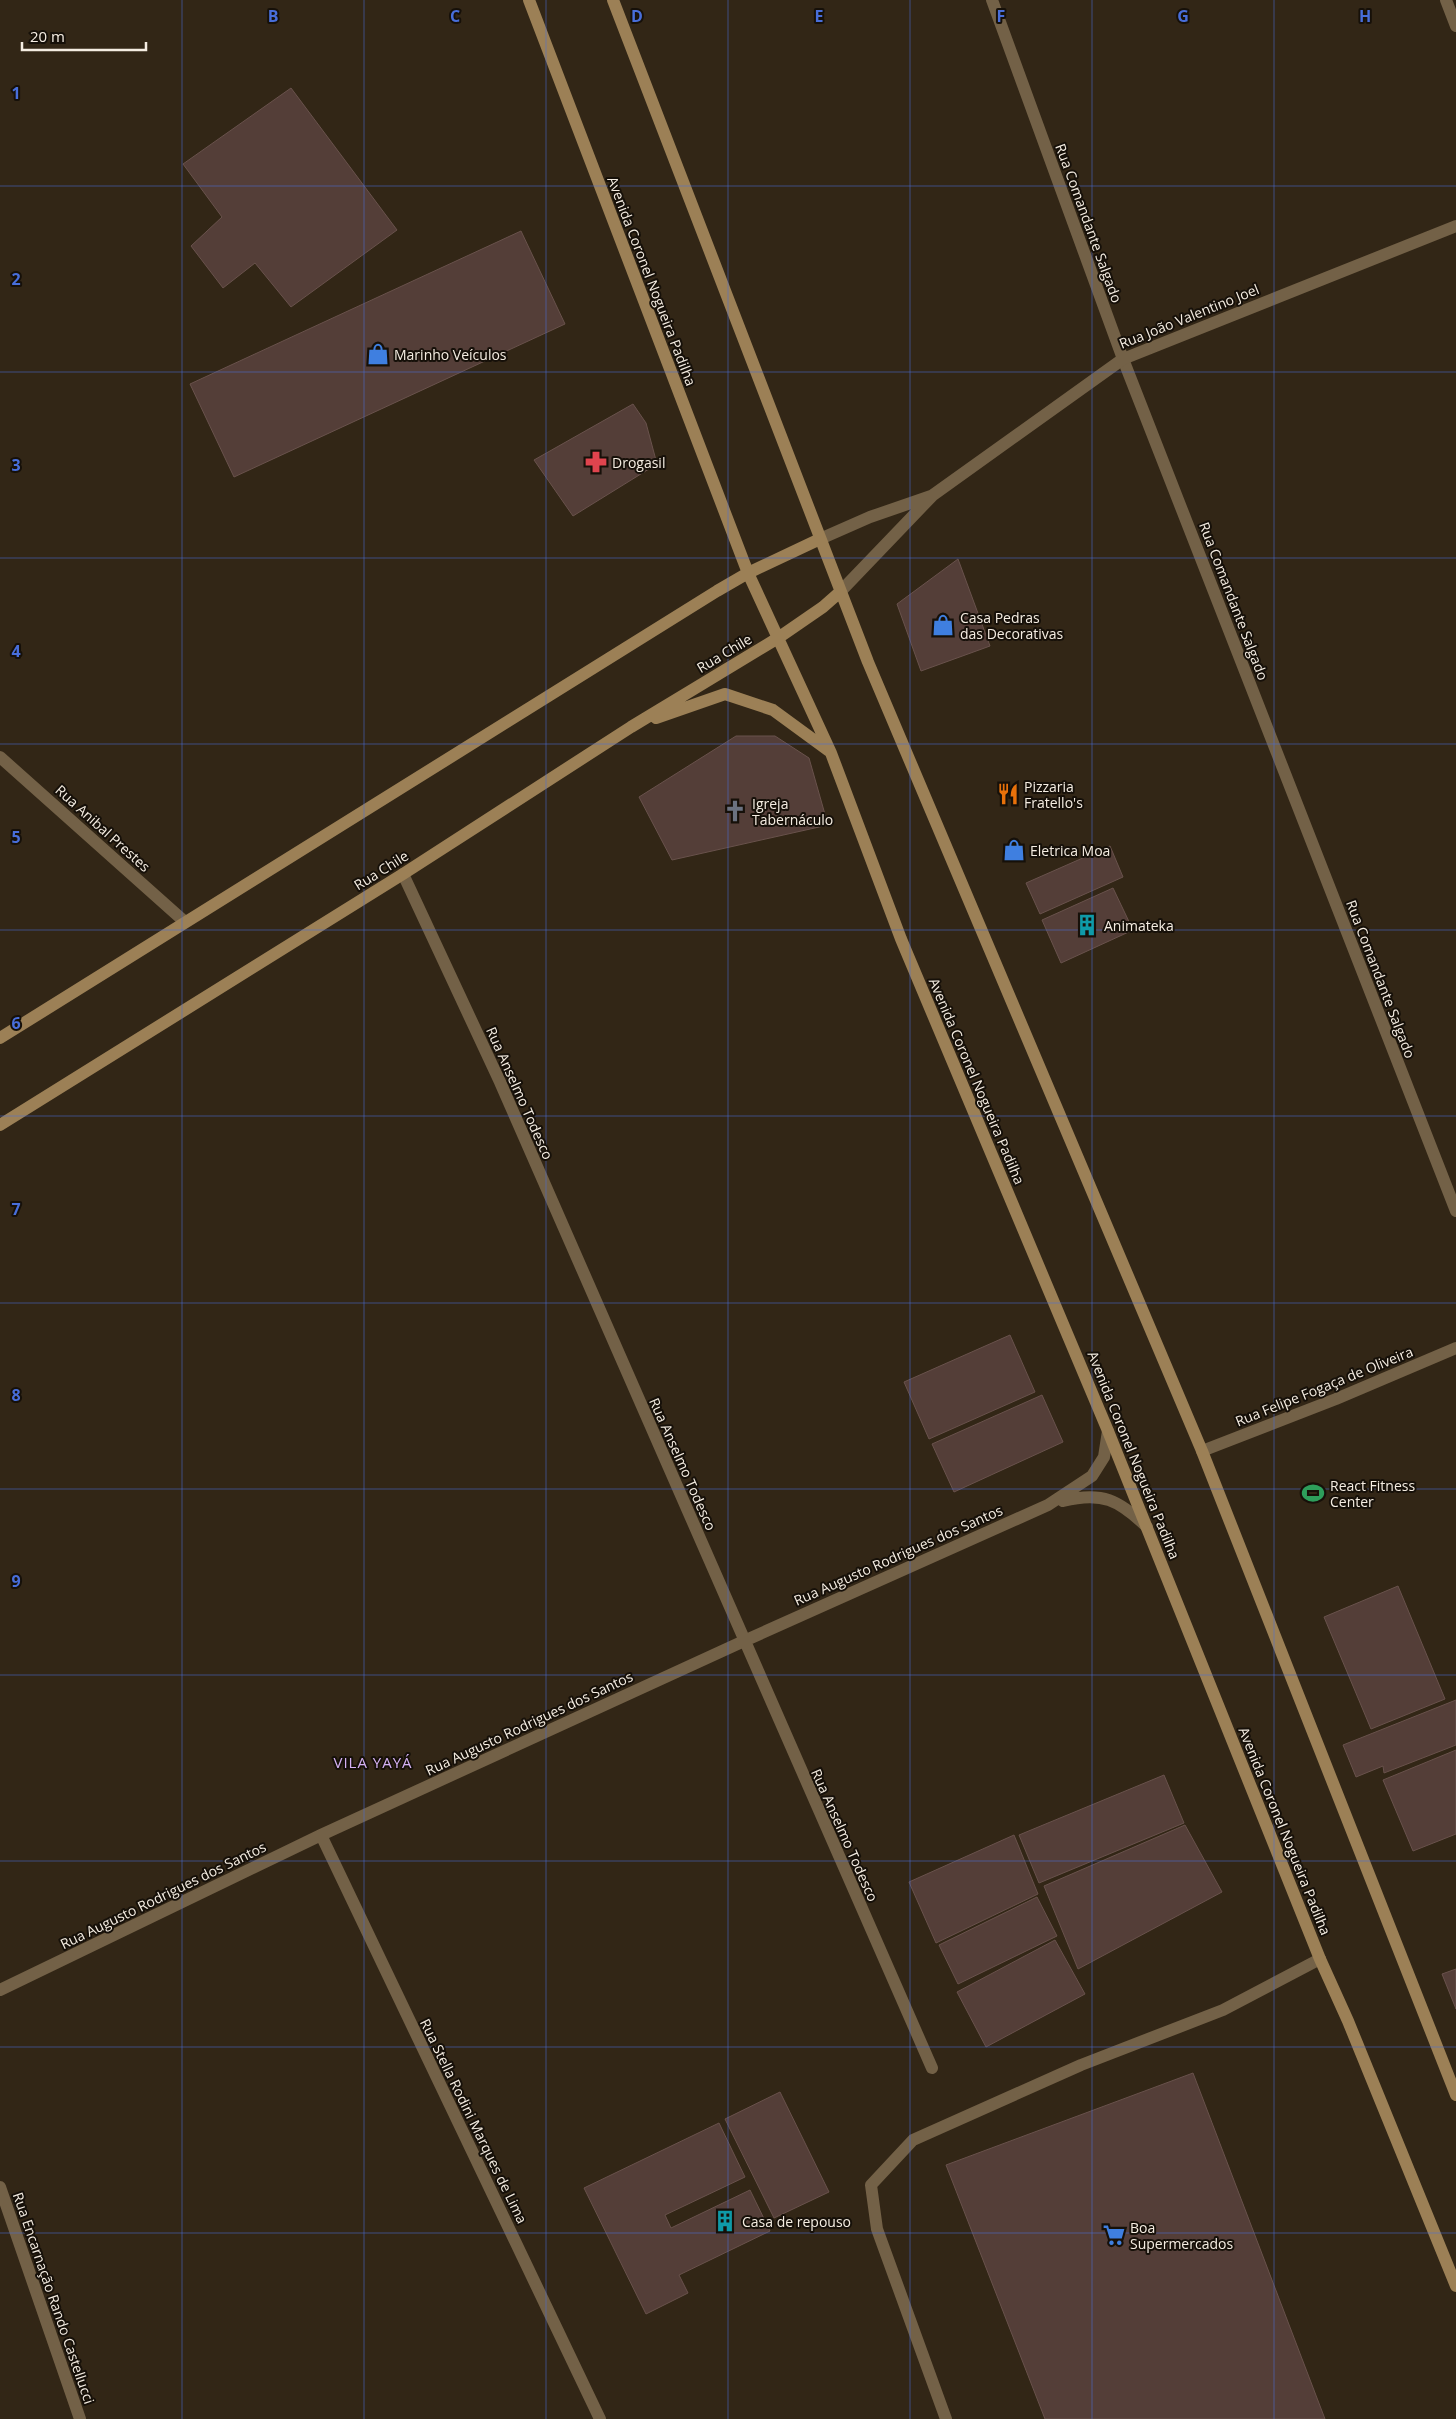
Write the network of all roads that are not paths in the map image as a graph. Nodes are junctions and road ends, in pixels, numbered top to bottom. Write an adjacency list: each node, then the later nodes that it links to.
1 (530, 0): 10 (main road, Avenida Coronel Nogueira Padilha)
2 (613, 0): 9 (main road)
3 (992, 0): 7 (street, Rua Comandante Salgado)
4 (1446, 0): 5 (street)
5 (1456, 26)
6 (1456, 226): 7 (street, Rua João Valentino Joel)
7 (1123, 359): 8 (street, Rua João Valentino Joel); 20 (street, Rua Comandante Salgado)
8 (933, 495): 9 (street, Rua João Valentino Joel); 11 (street, Rua João Valentino Joel)
9 (820, 538): 10 (main road); 11 (main road)
10 (748, 573): 12 (main road, Avenida Coronel Nogueira Padilha); 17 (main road)
11 (840, 592): 12 (main road); 23 (main road)
12 (778, 638): 13 (main road, Rua Chile); 14 (main road, Avenida Coronel Nogueira Padilha)
13 (631, 727): 14 (main road); 16 (main road, Rua Chile)
14 (830, 753): 22 (main road, Avenida Coronel Nogueira Padilha)
15 (0, 757): 17 (street, Rua Anibal Prestes)
16 (403, 874): 19 (main road, Rua Chile); 26 (street, Rua Anselmo Todesco)
17 (185, 922): 18 (main road)
18 (0, 1038)
19 (0, 1125)
20 (1456, 1211)
21 (1456, 1348): 23 (street, Rua Felipe Fogaça de Oliveira)
22 (1108, 1430): 24 (street, Rua Augusto Rodrigues dos Santos); 25 (main road, Avenida Coronel Nogueira Padilha)
23 (1202, 1450): 31 (main road)
24 (1048, 1505): 25 (street, Rua Augusto Rodrigues dos Santos); 26 (street, Rua Augusto Rodrigues dos Santos)
25 (1148, 1528): 28 (main road, Avenida Coronel Nogueira Padilha)
26 (744, 1641): 27 (street, Rua Augusto Rodrigues dos Santos); 30 (street, Rua Anselmo Todesco)
27 (321, 1836): 29 (street, Rua Augusto Rodrigues dos Santos); 35 (street, Rua Stella Rodini Marques de Lima)
28 (1320, 1958): 33 (main road, Avenida Coronel Nogueira Padilha); 36 (street)
29 (0, 1990)
30 (932, 2068)
31 (1456, 2095)
32 (0, 2187): 34 (street, Rua Encarnação Rando Castellucci)
33 (1456, 2286)
34 (80, 2419)
35 (600, 2419)
36 (946, 2419)

